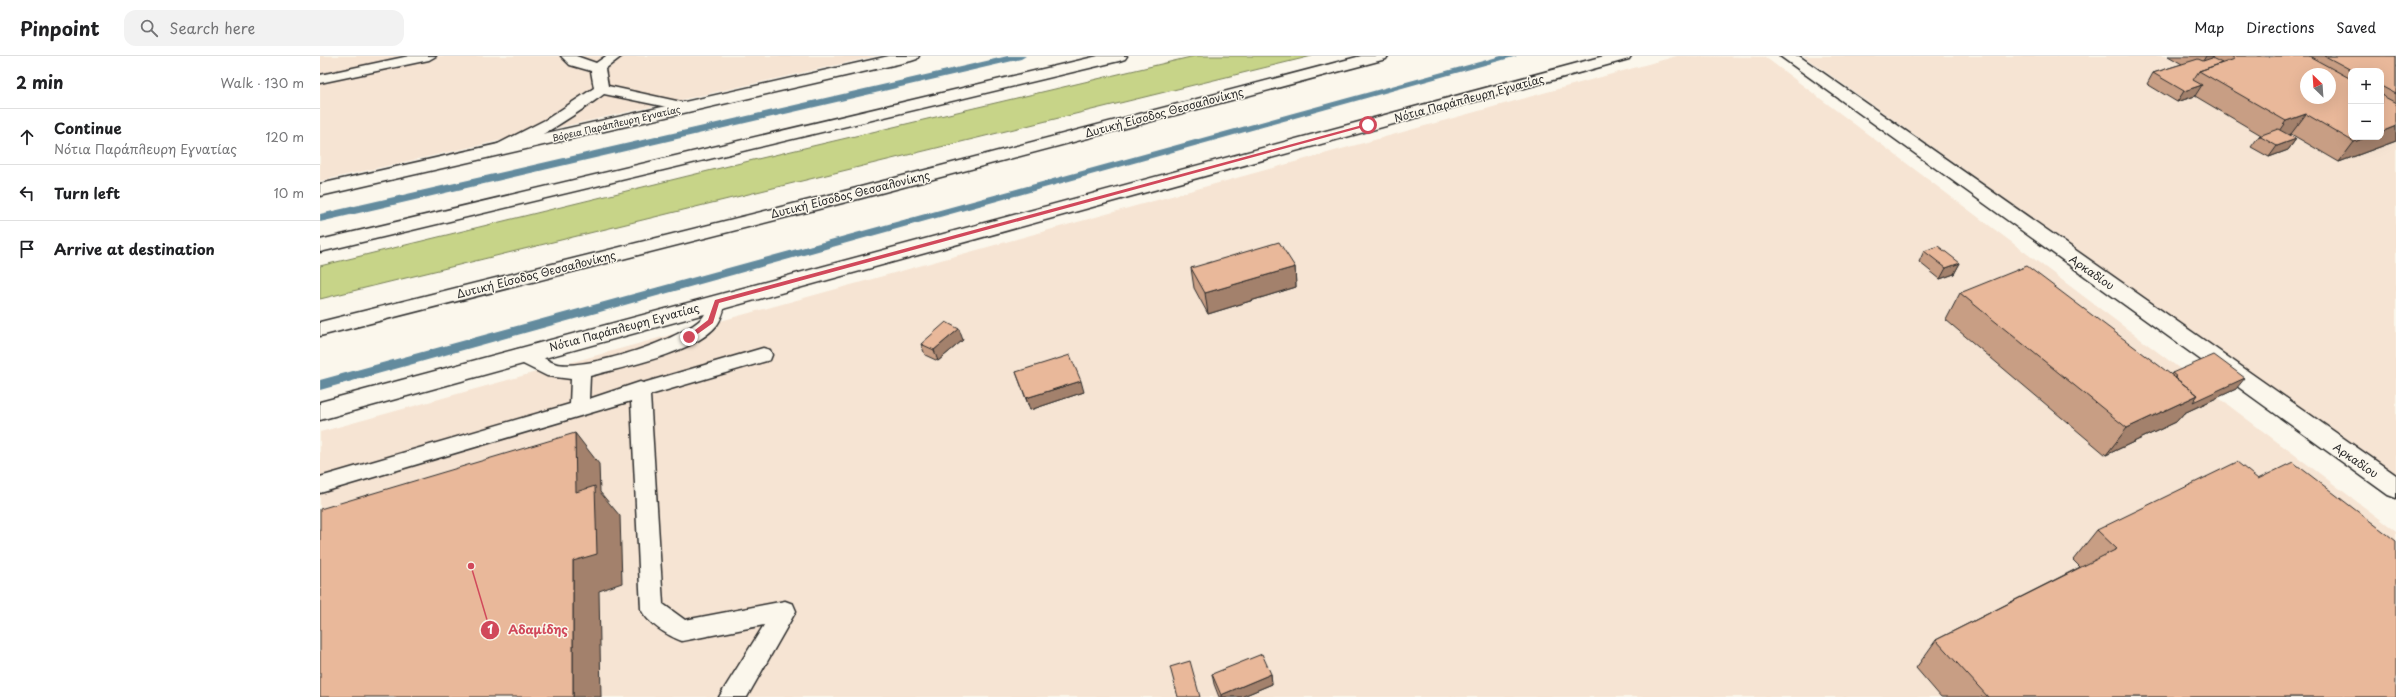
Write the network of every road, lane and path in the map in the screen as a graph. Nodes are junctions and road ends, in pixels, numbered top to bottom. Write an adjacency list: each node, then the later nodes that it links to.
1 (429, 56): 10 (lane)
2 (568, 56): 9 (lane)
3 (615, 56): 9 (lane)
4 (911, 56): 12 (main road, Βόρεια Παράπλευρη Εγνατίας)
5 (1119, 56): 15 (main road)
6 (1380, 56): 17 (main road, Δυτική Είσοδος Θεσσαλονίκης)
7 (1623, 56): 16 (main road, Νότια Παράπλευρη Εγνατίας)
8 (1788, 56): 25 (main road, Αρκαδίου)
9 (598, 68): 11 (lane)
10 (320, 79)
11 (601, 89): 12 (lane); 13 (lane)
12 (686, 107): 13 (main road, Βόρεια Παράπλευρη Εγνατίας)
13 (497, 150): 14 (main road, Βόρεια Παράπλευρη Εγνατίας)
14 (320, 190)
15 (320, 246)
16 (717, 302): 18 (main road, Νότια Παράπλευρη Εγνατίας); 20 (lane)
17 (320, 329)
18 (522, 355): 20 (lane); 23 (main road, Νότια Παράπλευρη Εγνατίας)
19 (762, 355): 21 (lane)
20 (581, 372): 22 (lane)
21 (640, 389): 22 (lane); 26 (lane)
22 (579, 410): 24 (lane)
23 (320, 411)
24 (320, 485)
25 (2396, 488)
26 (731, 697)

